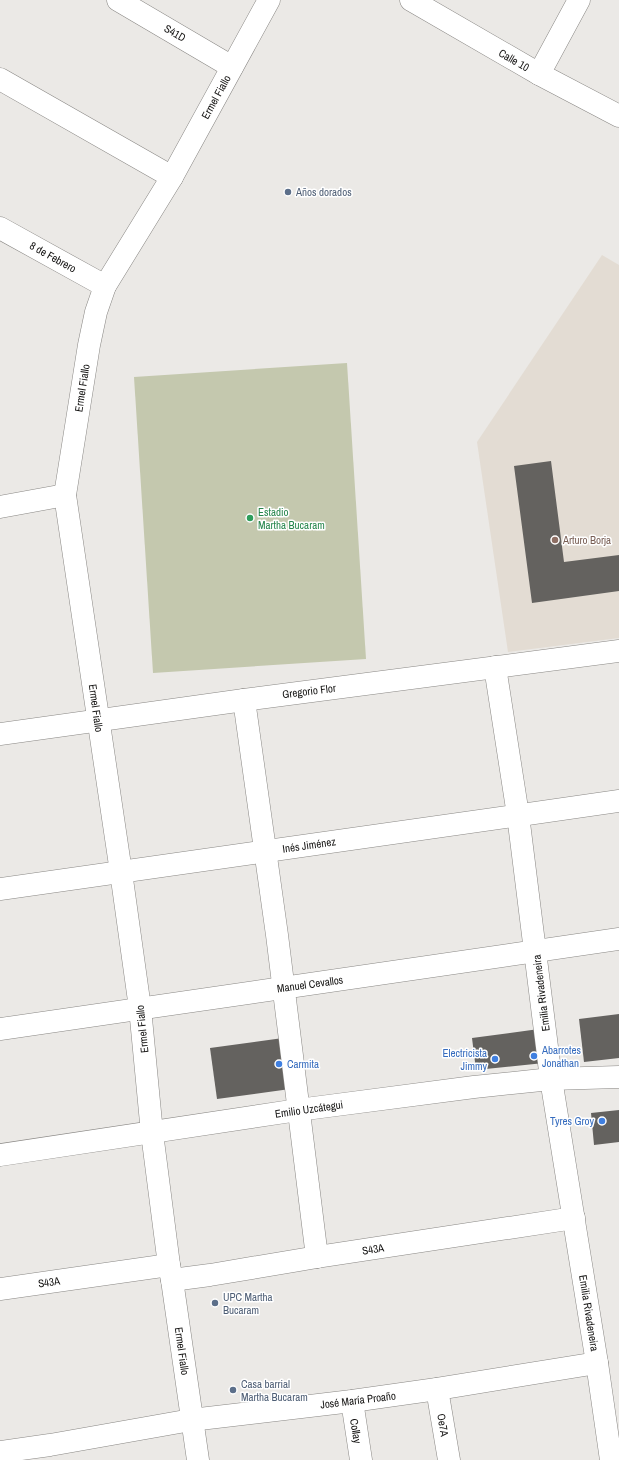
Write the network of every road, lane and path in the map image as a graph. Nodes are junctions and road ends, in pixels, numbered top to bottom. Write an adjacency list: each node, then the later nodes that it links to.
1 (118, 0): 5 (street, S41D)
2 (269, 0): 5 (street, Ermel Fiallo)
3 (412, 0): 6 (street, Calle 10)
4 (580, 0): 6 (street)
5 (232, 67): 9 (street, Ermel Fiallo)
6 (539, 74): 8 (street, Calle 10)
7 (0, 79): 9 (street)
8 (619, 116)
9 (172, 177): 11 (street, Ermel Fiallo)
10 (0, 228): 11 (street, 8 de Febrero)
11 (105, 286): 12 (street, Ermel Fiallo)
12 (65, 495): 13 (street); 17 (street, Ermel Fiallo)
13 (0, 507)
14 (619, 651): 15 (street, Gregorio Flor)
15 (495, 667): 16 (street, Gregorio Flor); 20 (street, Emilia Rivadeneira)
16 (244, 700): 17 (street, Gregorio Flor); 21 (street)
17 (98, 720): 18 (street, Gregorio Flor); 22 (street, Ermel Fiallo)
18 (0, 734)
19 (619, 801): 20 (street, Inés Jiménez)
20 (518, 815): 21 (street, Inés Jiménez); 25 (street, Emilia Rivadeneira)
21 (266, 851): 22 (street, Inés Jiménez); 26 (street)
22 (121, 872): 23 (street, Inés Jiménez); 27 (street, Ermel Fiallo)
23 (0, 889)
24 (619, 939): 25 (street, Manuel Cevallos)
25 (536, 951): 26 (street, Manuel Cevallos); 30 (street, Emilia Rivadeneira)
26 (284, 988): 27 (street, Manuel Cevallos); 31 (street)
27 (140, 1008): 28 (street, Manuel Cevallos); 32 (street, Ermel Fiallo)
28 (0, 1029)
29 (619, 1077): 30 (street, Emilio Uzcátegui)
30 (551, 1078): 31 (street, Emilio Uzcátegui); 34 (street, Emilia Rivadeneira)
31 (298, 1110): 32 (street, Emilio Uzcátegui); 35 (street)
32 (152, 1133): 33 (street, Emilio Uzcátegui); 36 (street, Ermel Fiallo)
33 (0, 1155)
34 (574, 1218): 35 (street, S43A); 38 (street, Emilia Rivadeneira)
35 (317, 1257): 36 (street, S43A)
36 (171, 1273): 37 (street, S43A); 41 (street, Ermel Fiallo)
37 (0, 1289)
38 (597, 1363): 39 (street, José María Proaño); 47 (street, Emilia Rivadeneira)
39 (437, 1389): 40 (street, José María Proaño); 46 (street, Oe7A)
40 (352, 1401): 41 (street, José María Proaño); 45 (street, Collay)
41 (191, 1420): 43 (street, José María Proaño); 44 (street, Ermel Fiallo)
42 (0, 1452): 43 (street, José María Proaño)
43 (51, 1453)
44 (198, 1460)
45 (361, 1460)
46 (449, 1460)
47 (610, 1460)

